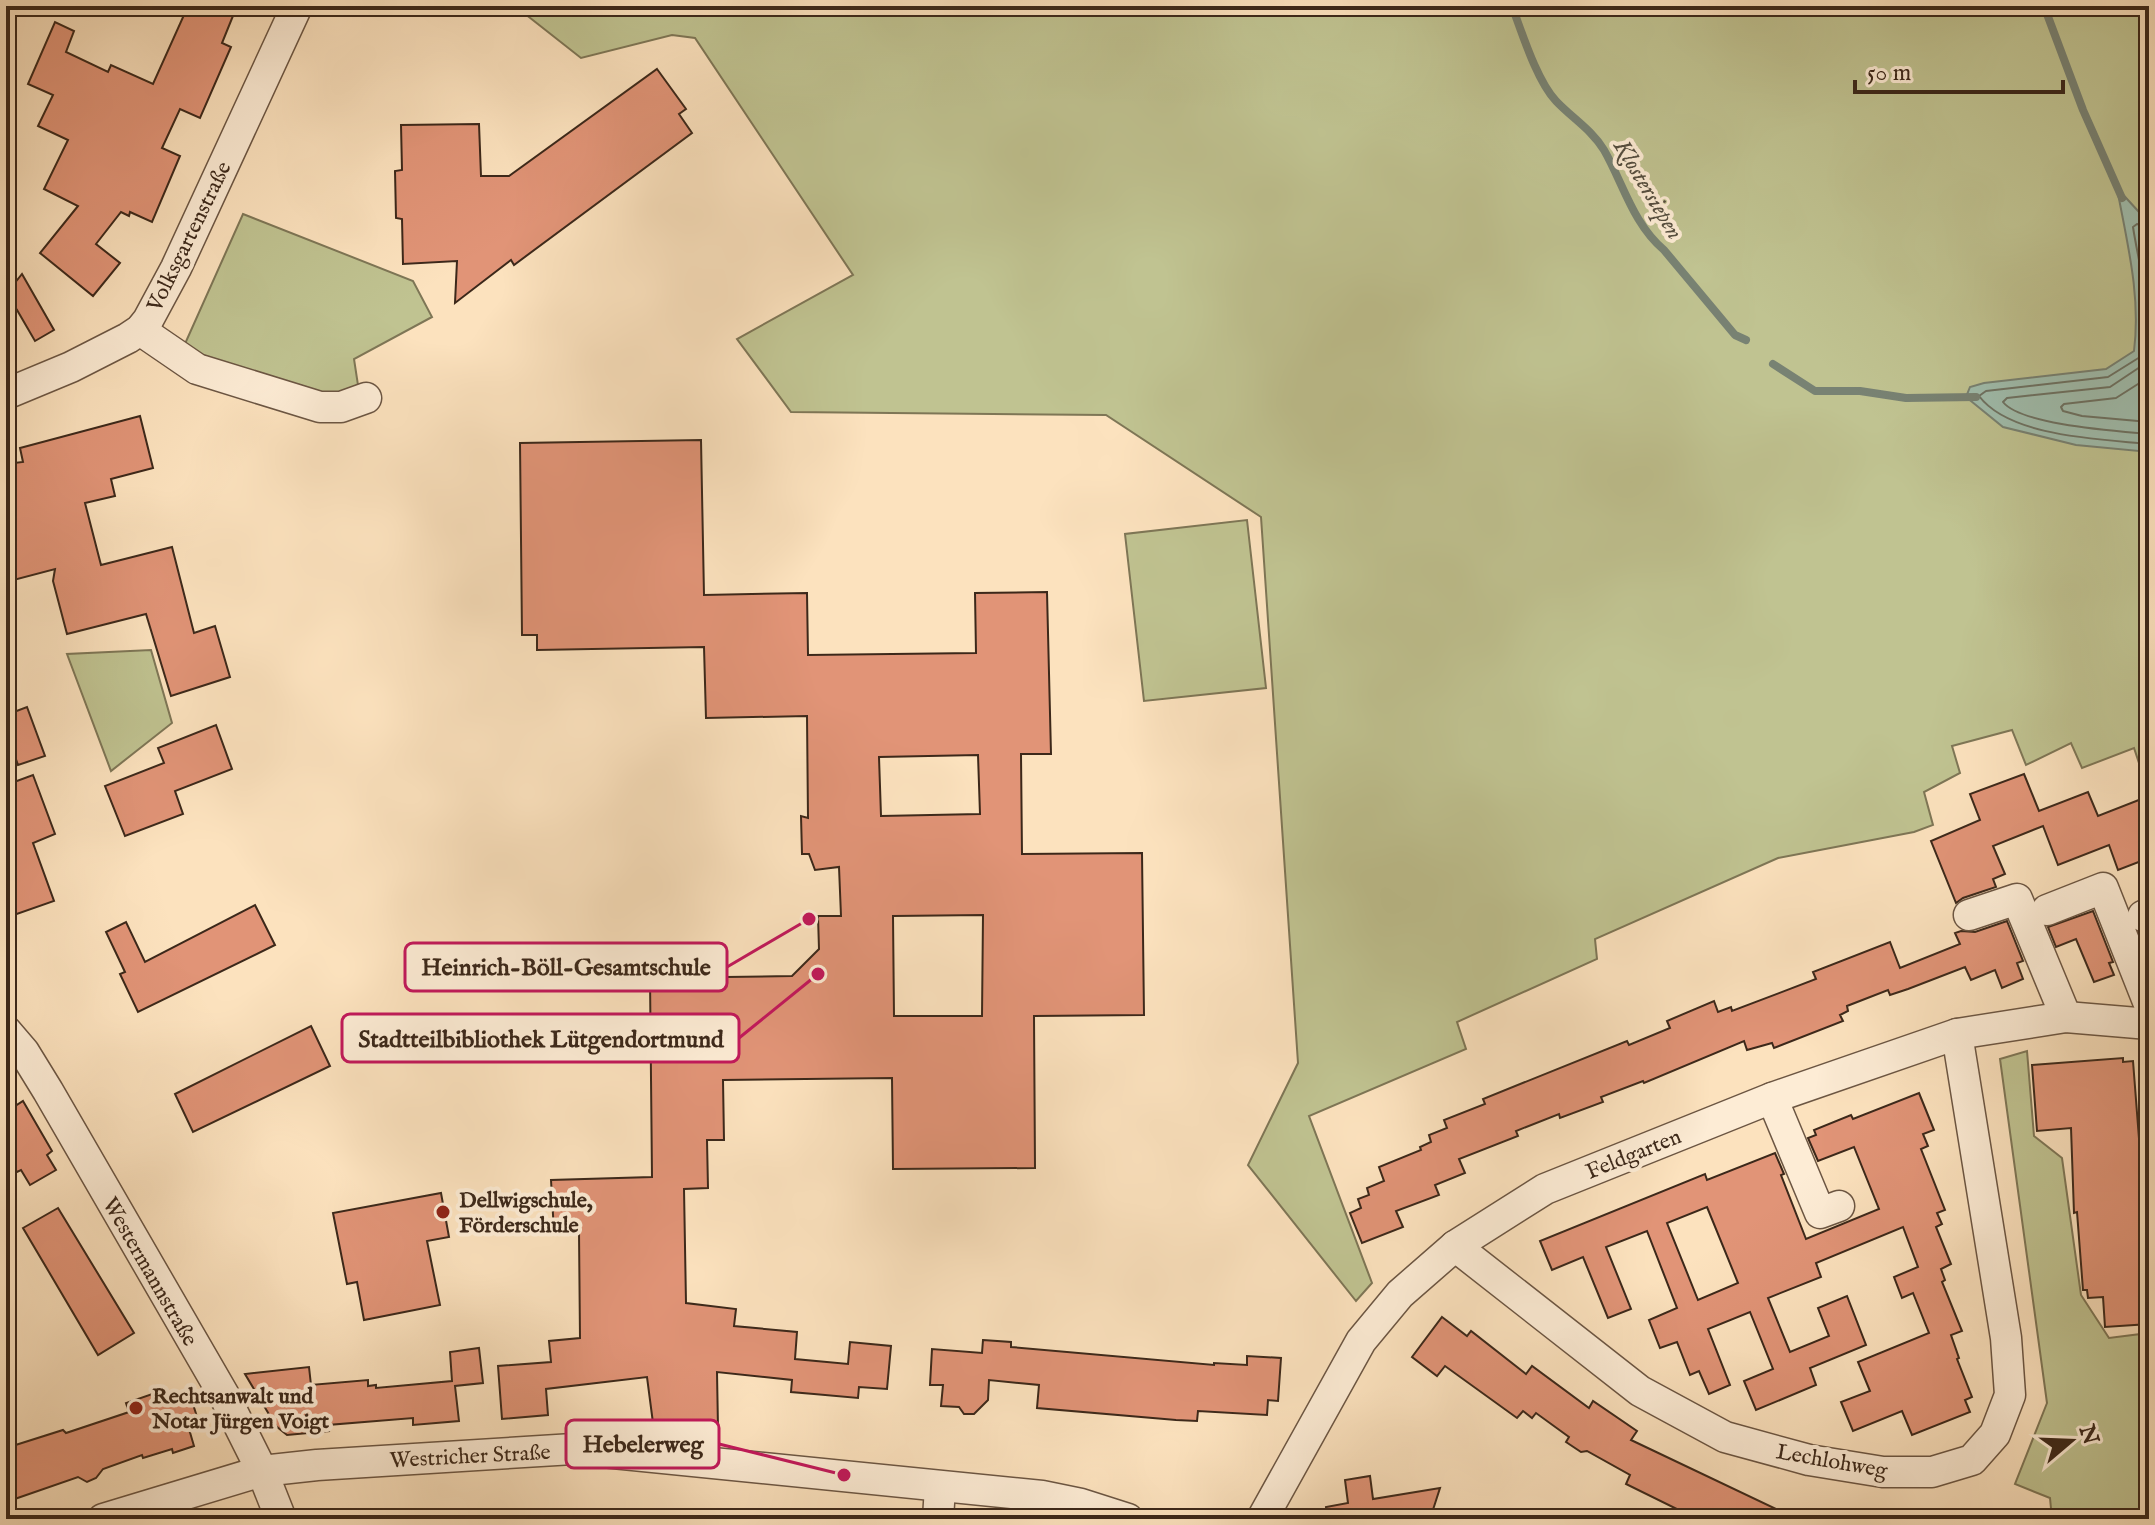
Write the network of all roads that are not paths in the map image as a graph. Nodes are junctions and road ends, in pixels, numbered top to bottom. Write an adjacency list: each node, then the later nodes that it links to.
1 (297, 6): 2 (street, Volksgartenstraße)
2 (140, 330): 3 (street, Volksgartenstraße); 4 (street)
3 (6, 394)
4 (366, 398)
5 (2047, 910): 7 (street)
6 (1969, 915): 8 (street)
7 (2149, 1004)
8 (2066, 1017): 9 (street, Feldgarten); 10 (street, Feldgarten)
9 (2149, 1024)
10 (1957, 1034): 12 (street, Feldgarten); 14 (street, Lechlohweg)
11 (7, 1037): 15 (street, Westermannstraße)
12 (1772, 1098): 13 (street); 14 (street, Feldgarten)
13 (1839, 1206)
14 (1455, 1246): 21 (street, Feldgarten)
15 (262, 1471): 16 (street, Westricher Straße); 17 (street, Westricher Straße); 18 (street, Westermannstraße)
16 (940, 1487): 19 (street); 20 (street, Westricher Straße)
17 (103, 1519)
18 (281, 1519)
19 (938, 1519)
20 (1128, 1519)
21 (1262, 1519)

